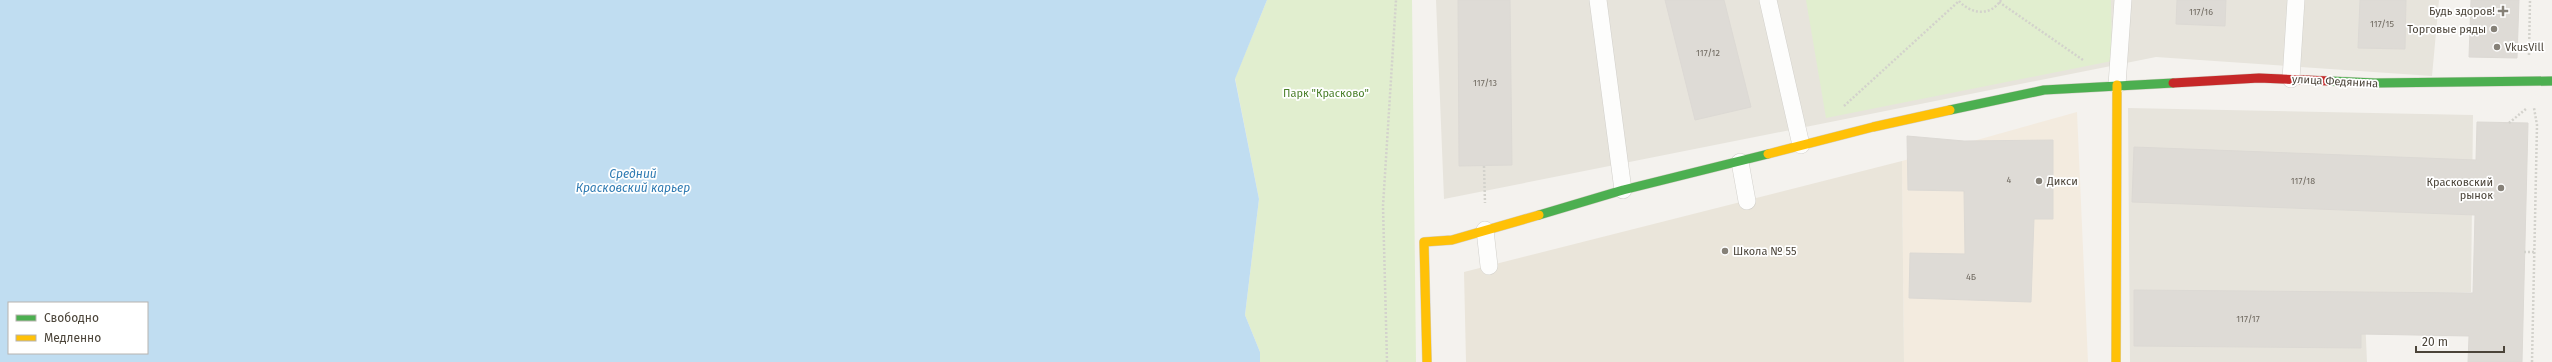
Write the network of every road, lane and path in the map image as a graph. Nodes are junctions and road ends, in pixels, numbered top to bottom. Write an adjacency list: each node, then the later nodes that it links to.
1 (1396, 0): 26 (path)
2 (1598, 0): 19 (lane)
3 (1768, 0): 16 (lane)
4 (2123, 0): 13 (lane)
5 (2296, 0): 10 (lane)
6 (2530, 0): 11 (path)
7 (1959, 1): 8 (path); 14 (path)
8 (2000, 1): 9 (path)
9 (2084, 62)
10 (2291, 79): 11 (street, улица Федянина); 13 (street, улица Федянина)
11 (2528, 81): 12 (street, улица Федянина)
12 (2552, 81)
13 (2117, 85): 16 (street, улица Федянина); 28 (street)
14 (1842, 108)
15 (2509, 123): 24 (path)
16 (1801, 145): 17 (street, улица Федянина)
17 (1740, 162): 19 (street, улица Федянина); 20 (lane)
18 (1484, 166): 21 (path)
19 (1623, 190): 22 (street, улица Федянина)
20 (1747, 201)
21 (1485, 207)
22 (1485, 230): 25 (lane); 27 (street, улица Федянина)
23 (2524, 252): 24 (path)
24 (2534, 252): 29 (path)
25 (1489, 266)
26 (1387, 362)
27 (1427, 362)
28 (2116, 362)
29 (2532, 362)

